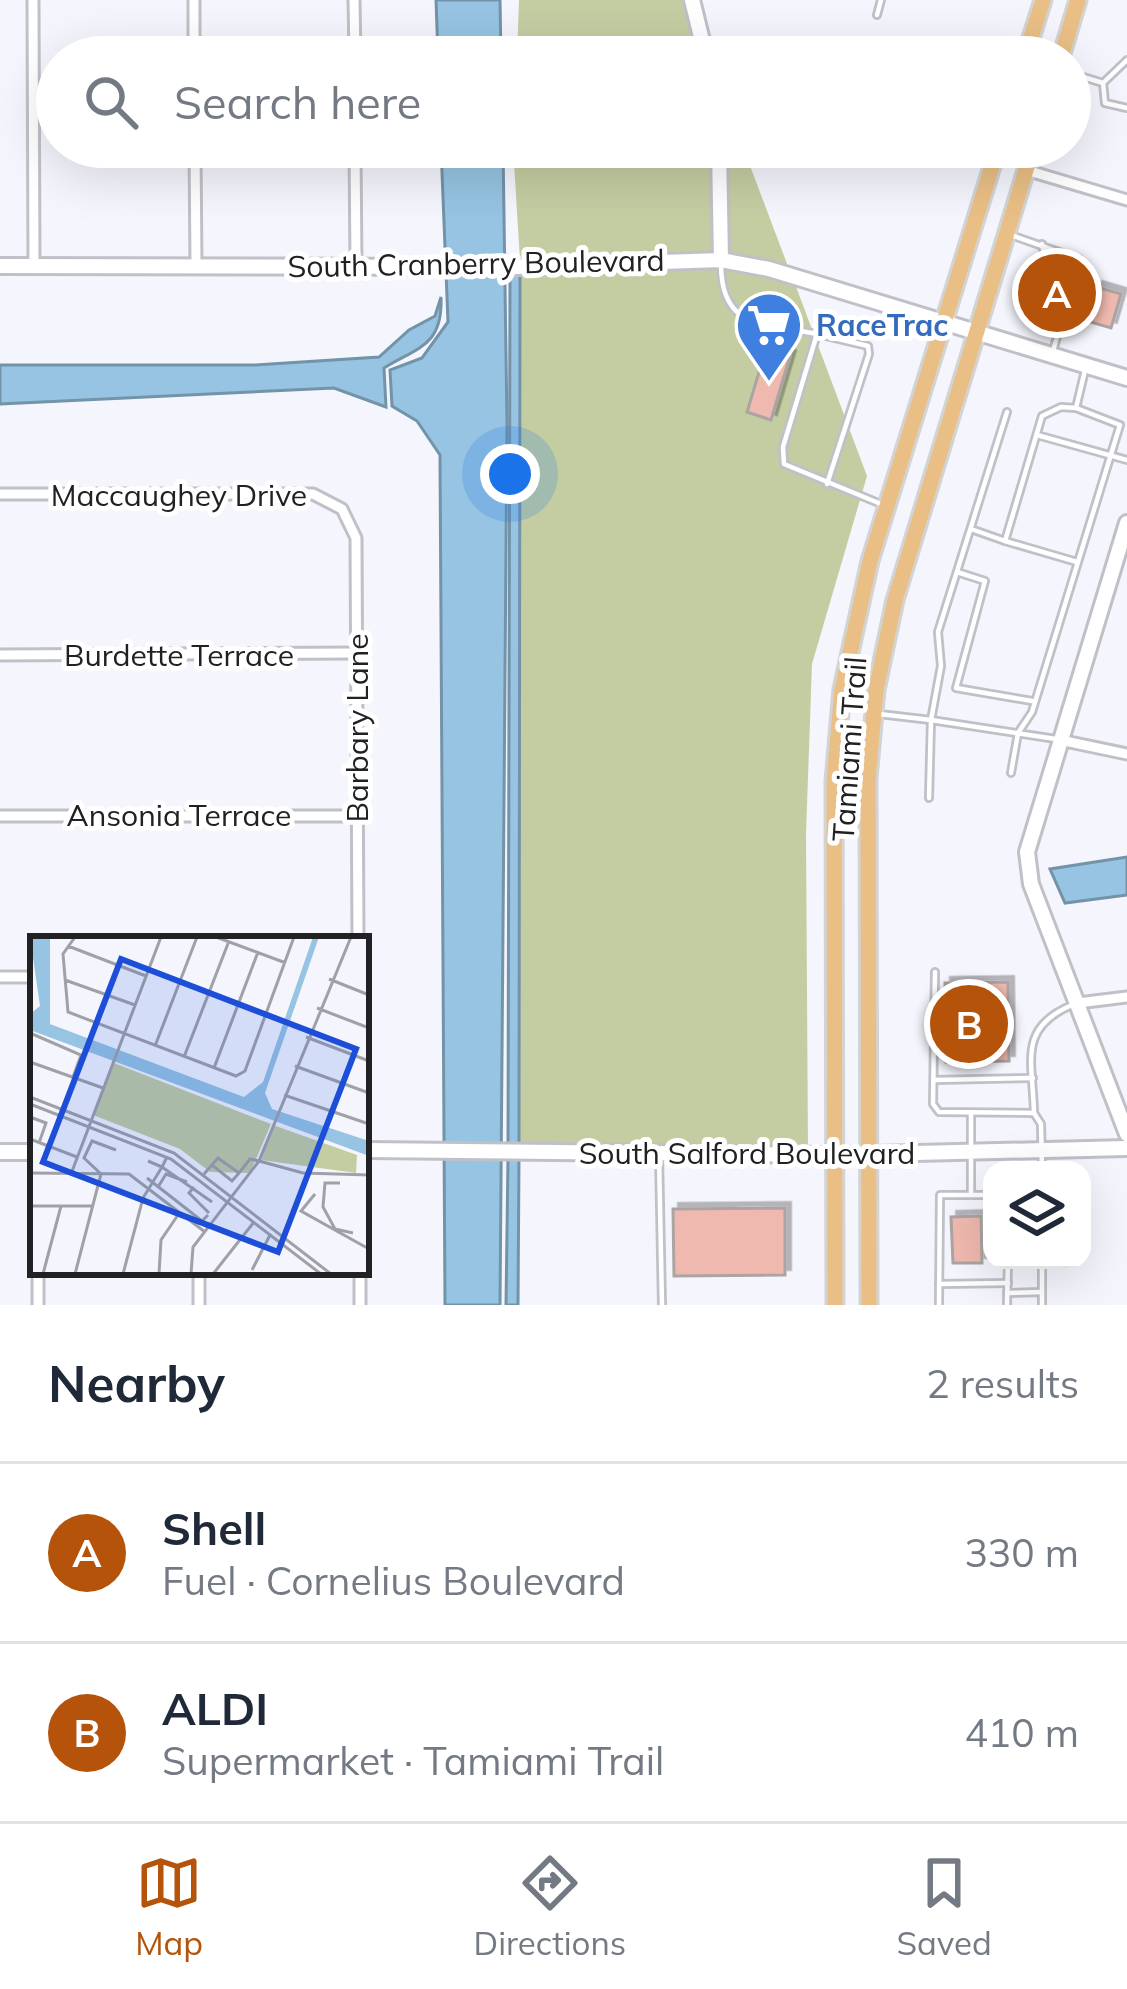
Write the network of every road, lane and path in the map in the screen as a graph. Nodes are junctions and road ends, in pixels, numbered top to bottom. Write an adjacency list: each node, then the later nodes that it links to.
1 (34, 0): 29 (street)
2 (194, 0): 9 (street)
3 (354, 0): 10 (street)
4 (692, 0): 11 (street)
5 (881, 0): 8 (lane)
6 (1043, 0): 12 (main road)
7 (1078, 0): 13 (main road)
8 (878, 15)
9 (194, 36)
10 (355, 36)
11 (701, 36)
12 (1032, 36)
13 (1067, 36)
14 (1127, 60): 16 (lane)
15 (1091, 79): 16 (lane)
16 (1103, 83): 17 (lane)
17 (1127, 108)
18 (195, 168): 30 (street)
19 (355, 168): 27 (street)
20 (719, 168): 26 (street)
21 (991, 168): 31 (main road, Tamiami Trail)
22 (1026, 170): 23 (street); 24 (main road, Tamiami Trail)
23 (1127, 200)
24 (1006, 234): 25 (lane); 34 (main road, Tamiami Trail)
25 (1042, 244): 32 (lane); 32 (lane)
26 (721, 260): 27 (street, South Cranberry Boulevard); 31 (street, South Cranberry Boulevard); 33 (lane)
27 (356, 265): 30 (street, South Cranberry Boulevard)
28 (0, 266): 29 (street, South Cranberry Boulevard)
29 (34, 266): 30 (street, South Cranberry Boulevard)
30 (196, 266)
31 (943, 323): 34 (street, South Cranberry Boulevard); 45 (main road, Tamiami Trail)
32 (1061, 325): 35 (lane)
33 (817, 334): 43 (lane); 43 (lane)
34 (976, 336): 35 (street, South Cranberry Boulevard); 56 (main road, Tamiami Trail)
35 (1051, 357): 36 (street, South Cranberry Boulevard)
36 (1086, 367): 37 (street, South Cranberry Boulevard); 38 (lane)
37 (1127, 378)
38 (1076, 408): 40 (lane); 41 (lane)
39 (1007, 412): 48 (lane)
40 (1037, 434): 41 (lane); 49 (lane)
41 (1110, 455): 42 (lane); 51 (lane)
42 (1127, 460)
43 (827, 484): 45 (lane)
44 (0, 494): 46 (street, Maccaughey Drive)
45 (886, 506): 80 (main road, Tamiami Trail)
46 (349, 518): 53 (street, Barbary Lane)
47 (1127, 523): 50 (street)
48 (970, 529): 49 (lane); 52 (lane)
49 (1005, 541): 51 (lane)
50 (1123, 552): 59 (street)
51 (1078, 562): 55 (lane)
52 (957, 572): 55 (lane); 57 (lane)
53 (357, 653): 54 (street, Burdette Terrace); 64 (street, Barbary Lane)
54 (0, 656)
55 (1035, 701): 58 (lane)
56 (873, 714): 57 (lane); 79 (main road, Tamiami Trail)
57 (931, 720): 58 (lane); 62 (lane)
58 (1018, 733): 59 (lane); 61 (lane)
59 (1060, 740): 60 (street); 68 (street)
60 (1127, 754)
61 (1011, 773)
62 (929, 798)
63 (0, 816): 64 (street, Ansonia Terrace)
64 (358, 816): 65 (street, Barbary Lane)
65 (358, 936)
66 (935, 972): 70 (lane)
67 (1127, 998): 68 (street)
68 (1078, 1003): 69 (lane); 73 (street)
69 (1033, 1078): 70 (lane); 72 (lane)
70 (934, 1080): 71 (lane)
71 (971, 1113): 72 (lane); 78 (lane)
72 (1034, 1113): 76 (lane)
73 (1127, 1134)
74 (1127, 1148): 76 (street, South Salford Boulevard)
75 (369, 1150): 77 (street, South Salford Boulevard)
76 (1042, 1151): 78 (street, South Salford Boulevard); 81 (lane)
77 (659, 1153): 80 (street, South Salford Boulevard); 92 (lane)
78 (972, 1153): 79 (street, South Salford Boulevard); 82 (lane)
79 (869, 1154): 80 (street, South Salford Boulevard); 94 (main road, Tamiami Trail)
80 (834, 1155): 93 (main road, Tamiami Trail)
81 (1042, 1161)
82 (970, 1195): 83 (lane); 88 (lane)
83 (983, 1195)
84 (1008, 1269): 87 (lane)
85 (1042, 1269): 89 (lane)
86 (359, 1275): 91 (street)
87 (1008, 1283): 88 (lane); 90 (lane)
88 (939, 1284): 95 (lane)
89 (1042, 1292): 90 (lane); 97 (lane)
90 (1007, 1293): 96 (lane)
91 (360, 1305)
92 (662, 1305)
93 (835, 1305)
94 (869, 1305)
95 (939, 1305)
96 (1007, 1305)
97 (1042, 1305)

